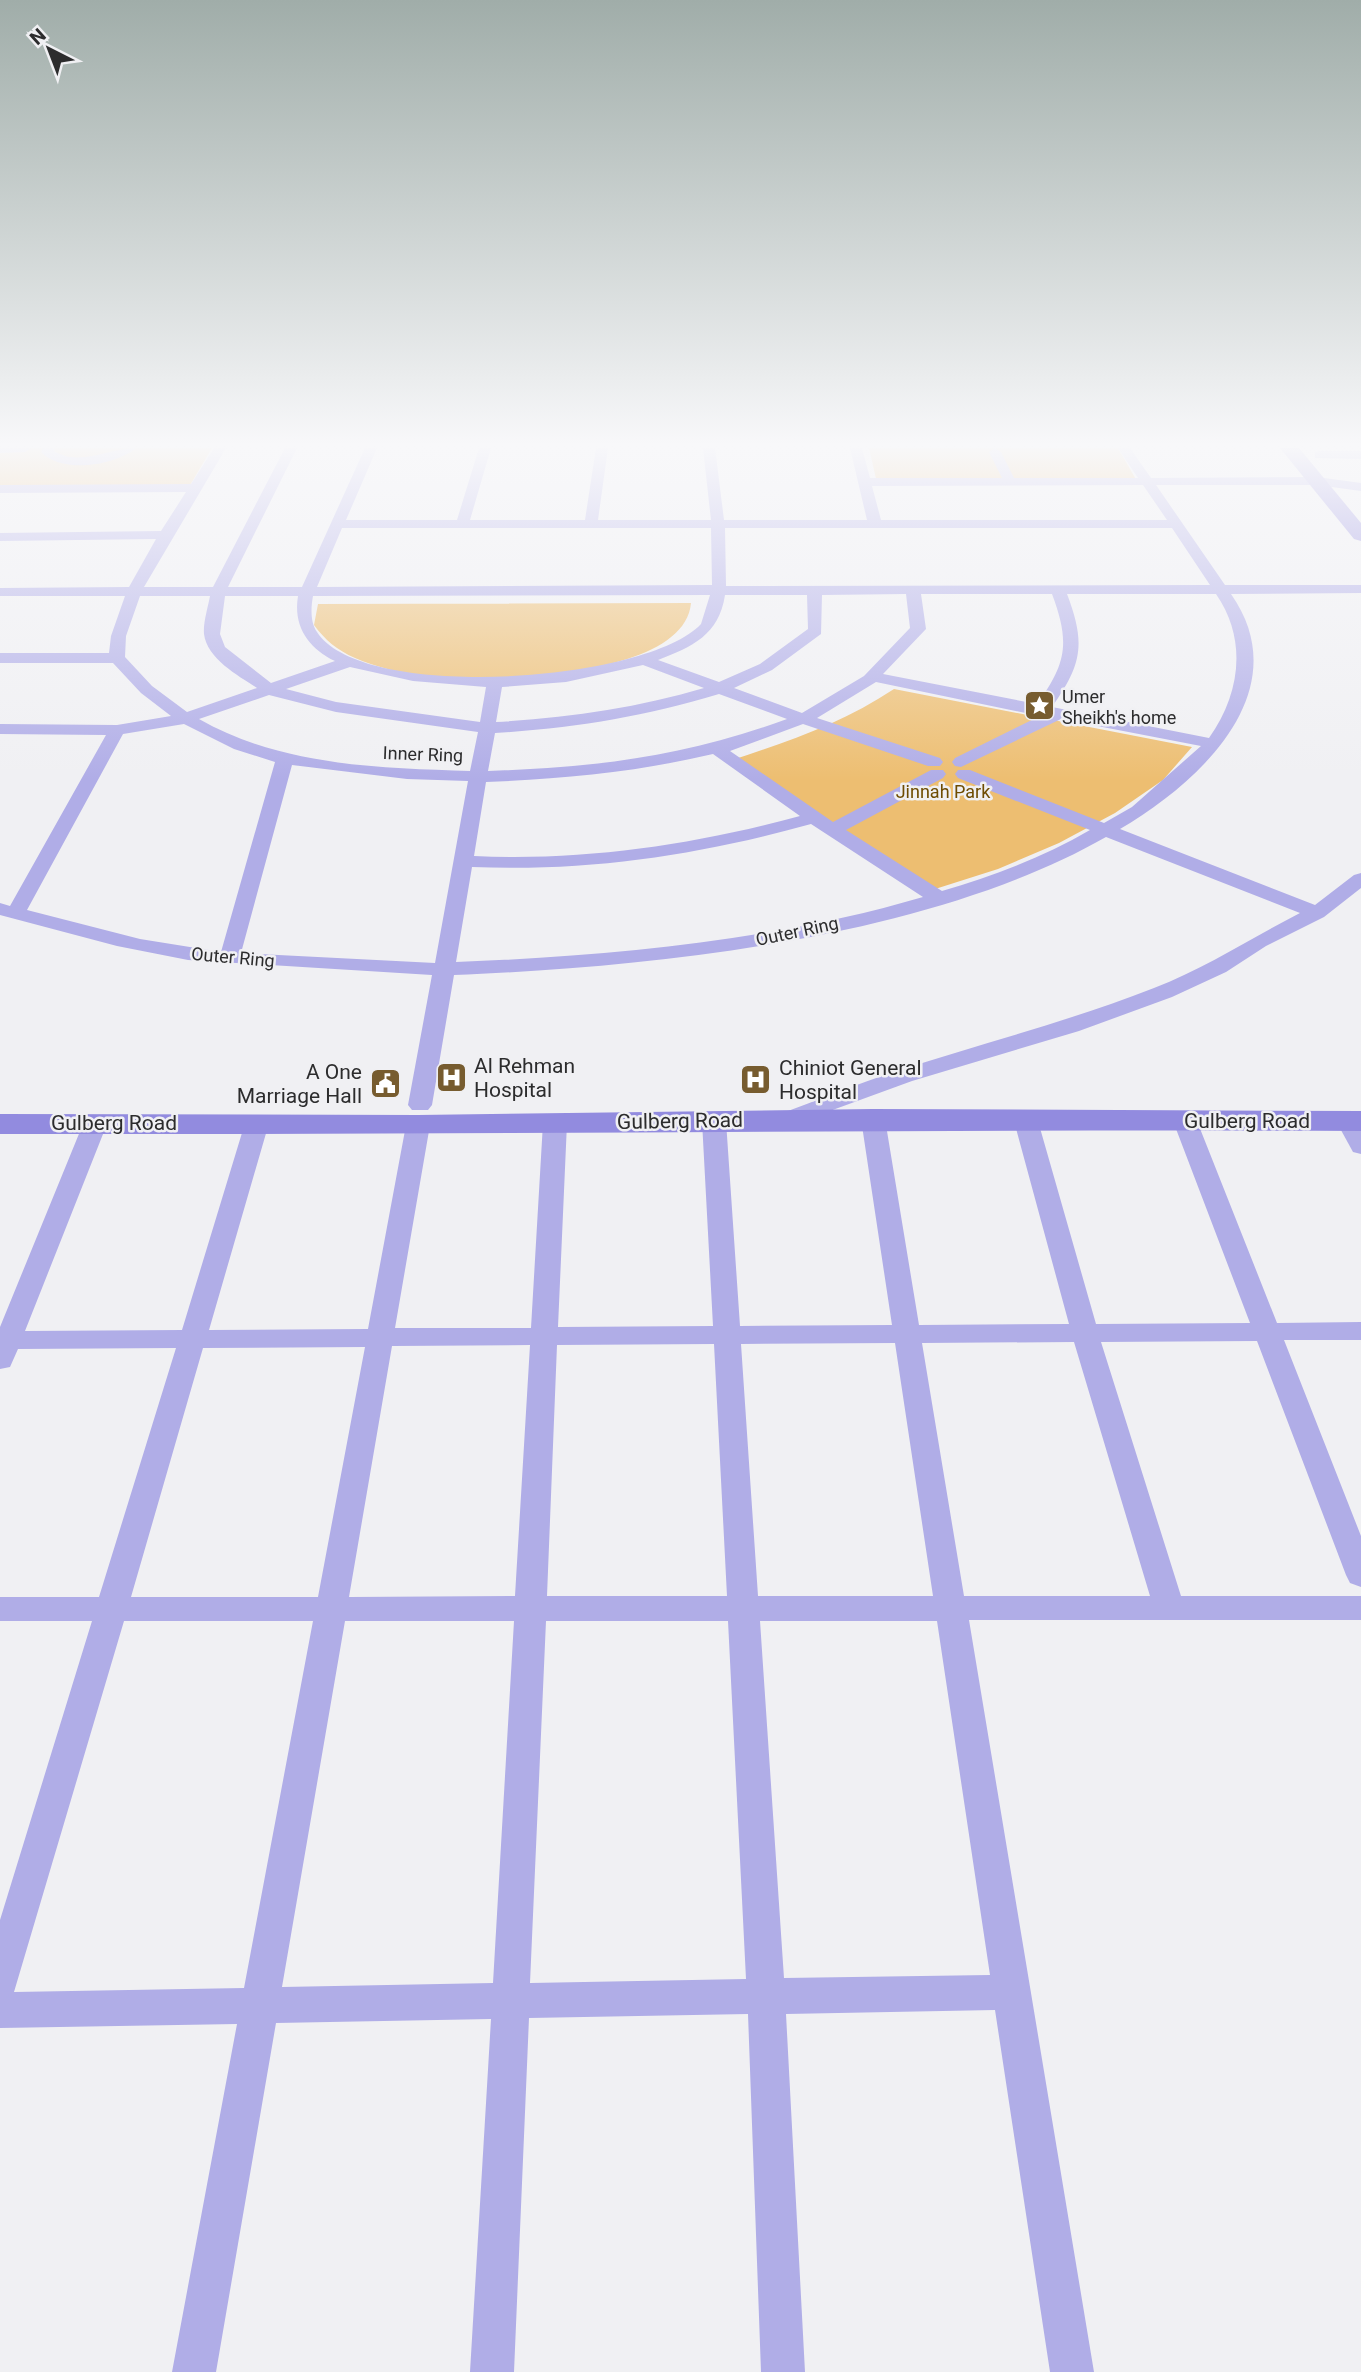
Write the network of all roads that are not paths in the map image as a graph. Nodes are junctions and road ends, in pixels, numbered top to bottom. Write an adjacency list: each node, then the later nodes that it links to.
1 (153, 559): 11 (street)
2 (235, 559): 12 (street)
3 (323, 559): 13 (street)
4 (719, 559): 14 (street)
5 (1198, 559): 8 (street, Outer Ring)
6 (1361, 589): 8 (street)
7 (1058, 590): 8 (street); 10 (street); 24 (street)
8 (1220, 590): 30 (street, Outer Ring)
9 (814, 591): 10 (street); 14 (street); 22 (street)
10 (913, 591): 20 (street, Inner Ring)
11 (133, 592): 12 (street); 15 (street); 16 (street)
12 (218, 592): 13 (street); 23 (street)
13 (308, 592): 14 (street); 19 (street)
14 (721, 592): 18 (street)
15 (0, 593)
16 (117, 657): 17 (street); 25 (street, Inner Ring)
17 (0, 658)
18 (646, 661): 21 (street); 22 (street)
19 (348, 662): 21 (street); 23 (street)
20 (874, 677): 24 (street); 26 (street, Inner Ring)
21 (495, 682): 27 (street)
22 (718, 689): 26 (street); 27 (street)
23 (271, 690): 25 (street); 27 (street)
24 (1049, 712): 30 (street); 34 (street)
25 (184, 719): 29 (street); 32 (street, Inner Ring)
26 (803, 719): 31 (street, Inner Ring); 33 (street)
27 (487, 728): 35 (street)
28 (0, 729): 29 (street)
29 (117, 730): 42 (street)
30 (1214, 744): 38 (street, Outer Ring)
31 (715, 748): 35 (street, Inner Ring); 36 (street)
32 (285, 758): 35 (street, Inner Ring); 44 (street)
33 (935, 768): 34 (street); 37 (street)
34 (962, 768): 38 (street)
35 (478, 776): 39 (street)
36 (814, 818): 37 (street); 39 (street)
37 (832, 830): 41 (street)
38 (1104, 831): 41 (street, Outer Ring); 43 (street)
39 (463, 862): 45 (street)
40 (1361, 879): 43 (street)
41 (939, 898): 45 (street, Outer Ring)
42 (8, 912): 44 (street, Outer Ring)
43 (1317, 913): 46 (street)
44 (229, 957): 45 (street, Outer Ring)
45 (444, 970): 47 (street)
46 (826, 1104): 47 (main road, Gulberg Road); 50 (street); 56 (main road, Gulberg Road)
47 (419, 1115): 48 (main road, Gulberg Road); 54 (main road, Gulberg Road); 55 (main road, Gulberg Road); 64 (street)
48 (2, 1119): 57 (main road, Gulberg Road)
49 (873, 1119): 50 (main road, Gulberg Road); 52 (main road, Gulberg Road); 61 (street)
50 (786, 1120): 51 (main road, Gulberg Road)
51 (714, 1121): 55 (main road, Gulberg Road); 62 (street)
52 (1026, 1121): 53 (main road, Gulberg Road); 60 (street)
53 (1185, 1121): 56 (main road, Gulberg Road); 58 (street)
54 (257, 1123): 57 (main road, Gulberg Road); 65 (street)
55 (555, 1123): 63 (street)
56 (1358, 1123)
57 (95, 1124): 66 (street)
58 (1266, 1331): 59 (street); 60 (street); 67 (street)
59 (1361, 1331)
60 (1085, 1332): 61 (street); 70 (street)
61 (905, 1334): 62 (street); 69 (street)
62 (727, 1335): 63 (street); 68 (street)
63 (545, 1336): 64 (street); 75 (street)
64 (378, 1338): 65 (street); 74 (street)
65 (192, 1339): 66 (street); 73 (street)
66 (3, 1347)
67 (1361, 1575)
68 (743, 1608): 69 (street); 75 (street); 78 (street)
69 (950, 1608): 70 (street); 77 (street)
70 (1169, 1608): 71 (street)
71 (1361, 1608)
72 (0, 1609): 73 (street)
73 (111, 1609): 74 (street); 76 (street)
74 (330, 1609): 75 (street); 80 (street)
75 (531, 1609): 79 (street)
76 (0, 1981)
77 (1014, 1992): 78 (street); 85 (street)
78 (766, 1996): 79 (street); 84 (street)
79 (511, 2001): 80 (street); 83 (street)
80 (260, 2006): 81 (street); 82 (street)
81 (0, 2010)
82 (194, 2372)
83 (492, 2372)
84 (783, 2372)
85 (1072, 2372)

